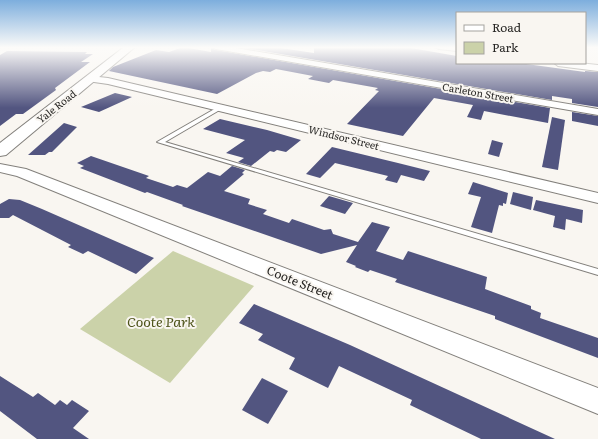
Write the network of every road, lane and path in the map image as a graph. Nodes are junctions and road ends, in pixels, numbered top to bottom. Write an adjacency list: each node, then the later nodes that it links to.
1 (104, 67): 3 (main road, Yale Road)
2 (336, 67): 5 (street, Carleton Street)
3 (90, 79): 4 (street, Windsor Street); 6 (main road, Yale Road)
4 (220, 108): 8 (street, Windsor Street); 9 (lane)
5 (598, 112)
6 (0, 151)
7 (0, 168): 10 (street, Coote Street)
8 (598, 198)
9 (598, 272)
10 (598, 401)

